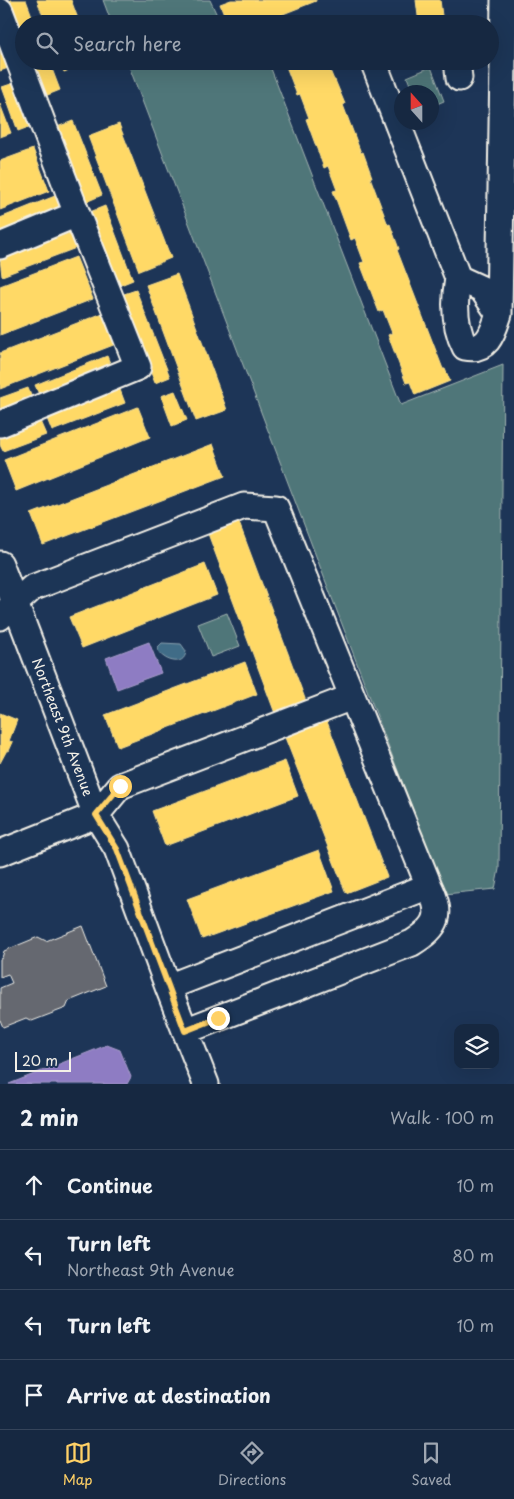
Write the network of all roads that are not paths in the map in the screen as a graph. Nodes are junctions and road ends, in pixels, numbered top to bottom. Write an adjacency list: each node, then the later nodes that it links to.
1 (504, 0): 3 (street)
2 (0, 11): 4 (street)
3 (499, 34)
4 (15, 51)
5 (22, 70): 8 (street)
6 (377, 70): 10 (street)
7 (497, 70): 11 (street)
8 (77, 214): 9 (street); 12 (street)
9 (0, 246)
10 (458, 278): 11 (street); 11 (street)
11 (499, 314)
12 (0, 424)
13 (0, 564): 14 (street, Northeast 9th Avenue)
14 (7, 610): 15 (street); 16 (street, Northeast 9th Avenue)
15 (352, 697): 16 (street); 18 (street)
16 (96, 815): 17 (street); 19 (street, Northeast 9th Avenue)
17 (0, 853)
18 (428, 886): 19 (street); 20 (street)
19 (168, 988): 20 (street, Northeast 9th Avenue)
20 (185, 1031): 21 (street, Northeast 9th Avenue)
21 (206, 1084)

